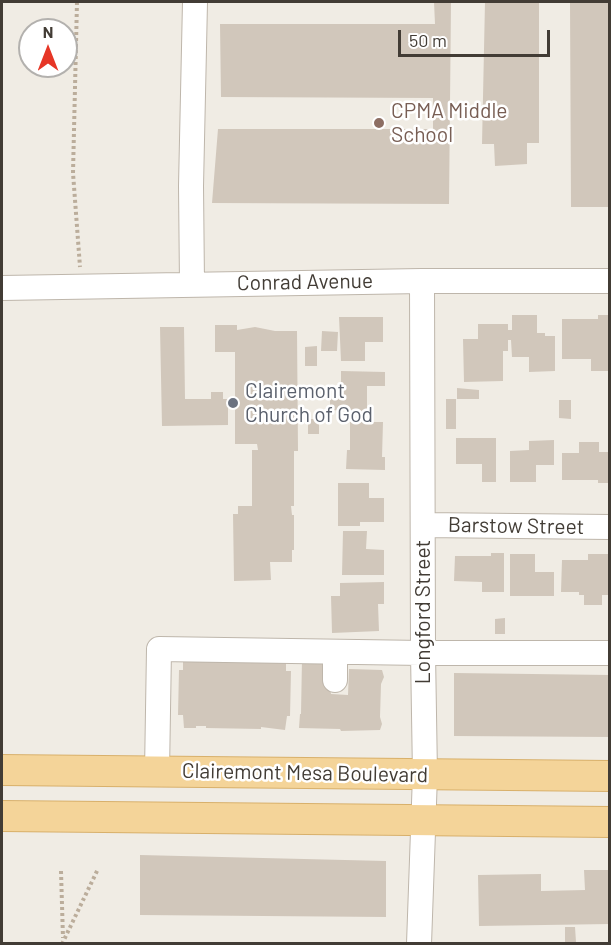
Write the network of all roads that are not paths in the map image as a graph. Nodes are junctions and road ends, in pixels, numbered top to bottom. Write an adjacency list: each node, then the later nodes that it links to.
1 (195, 2): 4 (street)
2 (422, 280): 3 (street, Conrad Avenue); 4 (street, Conrad Avenue); 6 (street, Longford Street)
3 (609, 281)
4 (192, 284): 5 (street, Conrad Avenue)
5 (2, 288)
6 (423, 525): 7 (street, Barstow Street); 9 (street, Longford Street)
7 (609, 527)
8 (335, 652): 9 (street); 11 (street); 13 (street)
9 (423, 653): 10 (street); 14 (street, Longford Street)
10 (609, 653)
11 (335, 680)
12 (2, 770): 13 (main road, Clairemont Mesa Boulevard)
13 (158, 772): 14 (main road, Clairemont Mesa Boulevard)
14 (425, 775): 15 (main road, Clairemont Mesa Boulevard); 17 (street, Longford Street)
15 (609, 776)
16 (2, 816): 17 (main road)
17 (423, 820): 18 (main road); 19 (street, Longford Street)
18 (609, 822)
19 (419, 944)

